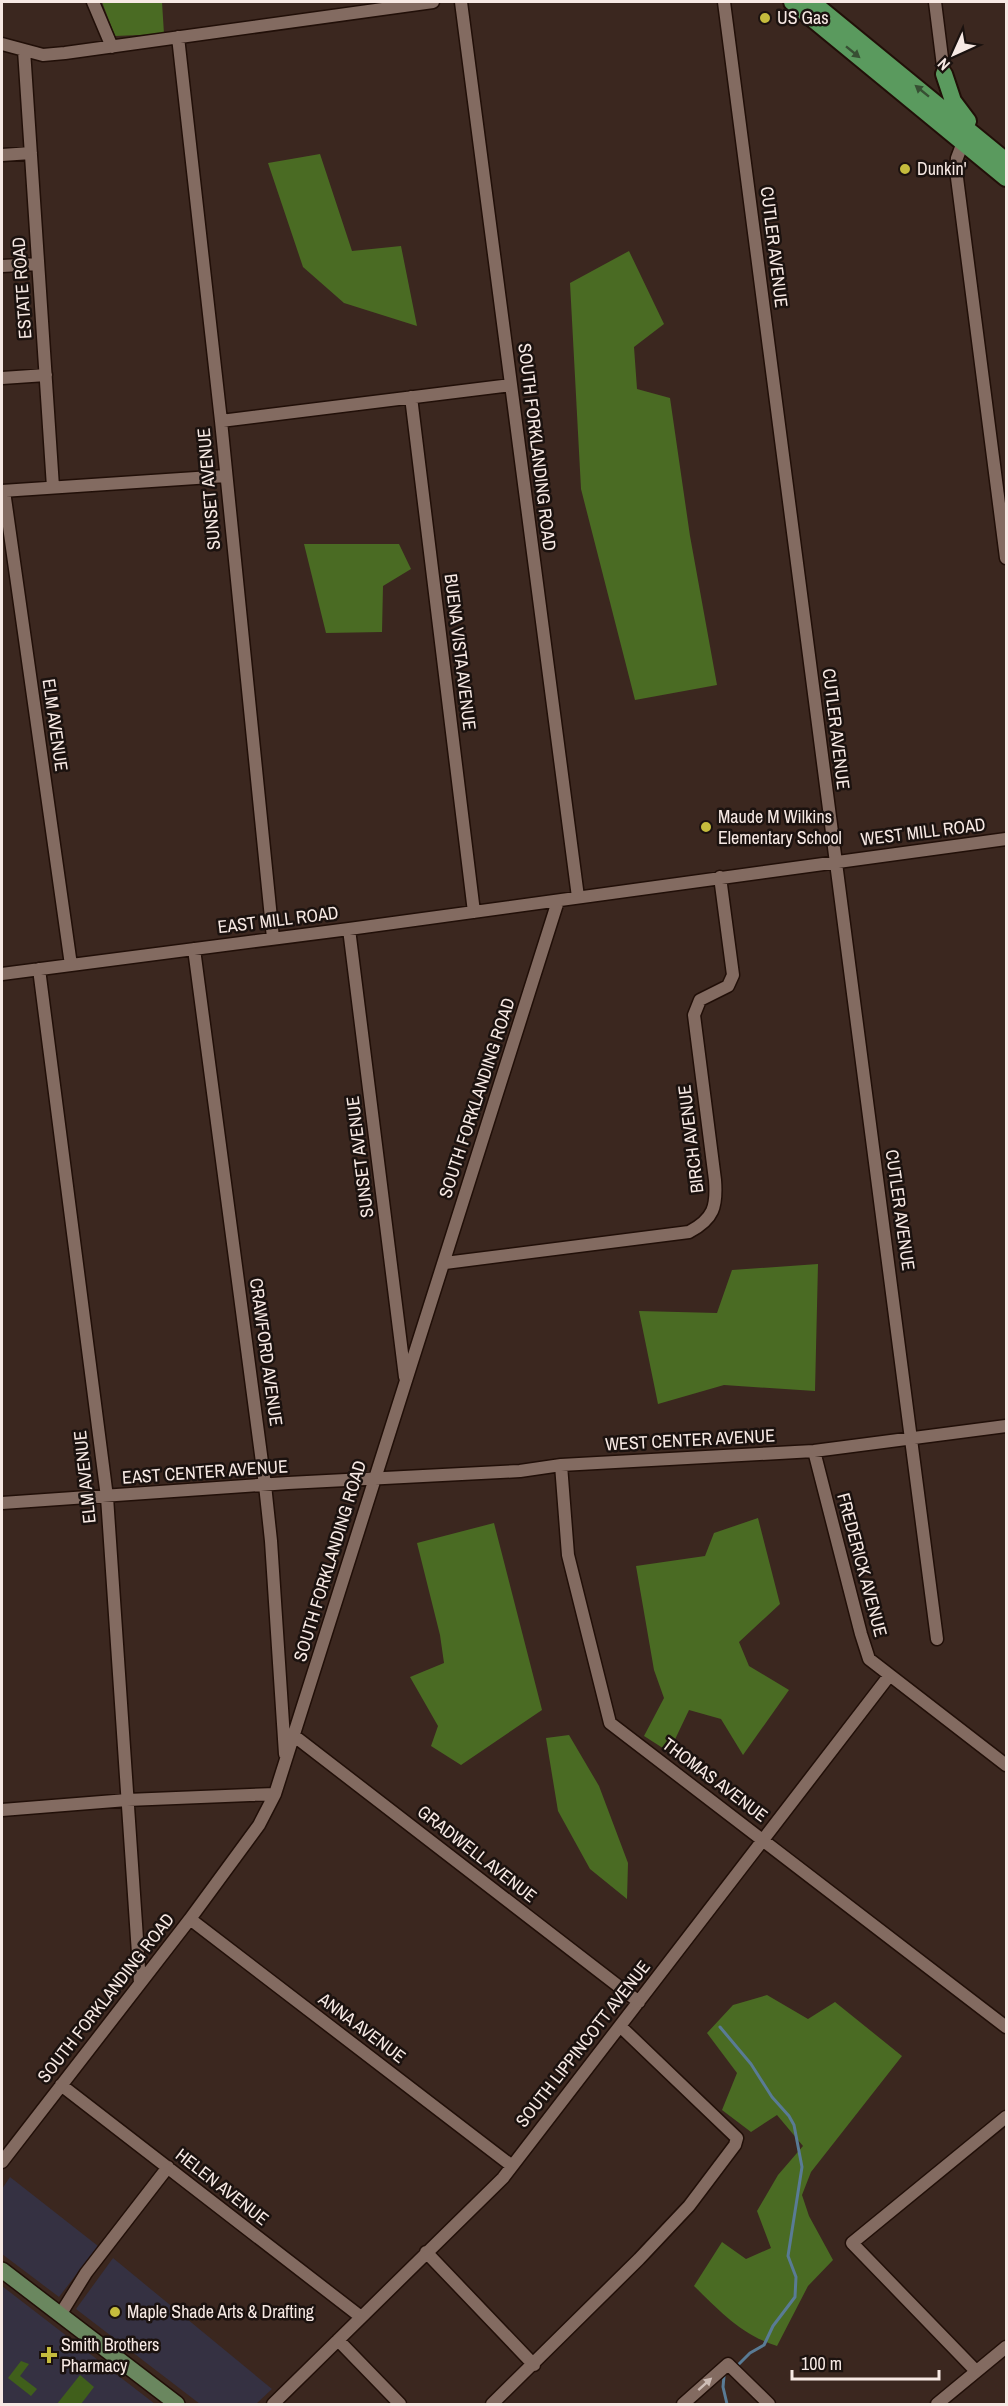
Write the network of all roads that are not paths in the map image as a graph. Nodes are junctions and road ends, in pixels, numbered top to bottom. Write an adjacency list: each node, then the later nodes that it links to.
1 (93, 2): 10 (street)
2 (434, 2): 8 (street)
3 (461, 2): 22 (street, SOUTH FORKLANDING ROAD)
4 (724, 2): 30 (street, CUTLER AVENUE)
5 (792, 2): 13 (highway, one-way to 13)
6 (812, 2): 16 (highway, one-way to 6)
7 (935, 2): 12 (street)
8 (178, 38): 10 (street); 24 (street, SUNSET AVENUE)
9 (2, 44): 11 (street)
10 (112, 47): 11 (street)
11 (24, 50): 14 (street, ESTATE ROAD)
12 (944, 74): 16 (highway)
13 (963, 142): 17 (highway); 28 (street)
14 (31, 153): 15 (street); 18 (street, ESTATE ROAD)
15 (2, 155)
16 (1003, 158)
17 (1006, 178)
18 (38, 264): 19 (street); 20 (street, ESTATE ROAD)
19 (2, 266)
20 (46, 375): 21 (street); 26 (street, ESTATE ROAD)
21 (2, 378)
22 (511, 385): 23 (street); 32 (street, SOUTH FORKLANDING ROAD)
23 (411, 397): 24 (street); 34 (street, BUENA VISTA AVENUE)
24 (221, 421): 25 (street, SUNSET AVENUE)
25 (226, 476): 26 (street); 36 (street, SUNSET AVENUE)
26 (53, 487): 27 (street)
27 (3, 491): 38 (street, ELM AVENUE)
28 (1006, 558)
29 (1006, 839): 30 (street, WEST MILL ROAD)
30 (835, 862): 31 (street, WEST MILL ROAD); 44 (street, CUTLER AVENUE)
31 (720, 877): 32 (street, WEST MILL ROAD); 41 (street, BIRCH AVENUE)
32 (578, 897): 33 (street, WEST MILL ROAD)
33 (558, 901): 34 (street, EAST MILL ROAD); 41 (street, SOUTH FORKLANDING ROAD)
34 (474, 912): 35 (street, EAST MILL ROAD)
35 (349, 929): 36 (street, EAST MILL ROAD); 42 (street, SUNSET AVENUE)
36 (273, 938): 37 (street, EAST MILL ROAD)
37 (194, 949): 38 (street, EAST MILL ROAD); 48 (street, CRAWFORD AVENUE)
38 (71, 965): 39 (street, EAST MILL ROAD)
39 (39, 969): 40 (street, EAST MILL ROAD); 49 (street, ELM AVENUE)
40 (2, 974)
41 (445, 1263): 42 (street, SOUTH FORKLANDING ROAD)
42 (405, 1381): 47 (street, SOUTH FORKLANDING ROAD)
43 (1006, 1426): 44 (street, WEST CENTER AVENUE)
44 (910, 1439): 45 (street, WEST CENTER AVENUE); 51 (street, CUTLER AVENUE)
45 (814, 1451): 46 (street, WEST CENTER AVENUE); 52 (street, FREDERICK AVENUE)
46 (561, 1466): 47 (street, WEST CENTER AVENUE); 59 (street, THOMAS AVENUE)
47 (375, 1478): 48 (street, EAST CENTER AVENUE); 53 (street, SOUTH FORKLANDING ROAD)
48 (265, 1485): 49 (street, EAST CENTER AVENUE); 54 (street, CRAWFORD AVENUE)
49 (106, 1497): 50 (street, EAST CENTER AVENUE); 57 (street, ELM AVENUE)
50 (2, 1503)
51 (937, 1639)
52 (889, 1676): 55 (street, FREDERICK AVENUE); 59 (street, SOUTH LIPPINCOTT AVENUE)
53 (293, 1736): 54 (street, SOUTH FORKLANDING ROAD); 62 (street, GRADWELL AVENUE)
54 (286, 1761): 56 (street, SOUTH FORKLANDING ROAD)
55 (1006, 1764)
56 (275, 1794): 57 (street); 60 (street, SOUTH FORKLANDING ROAD)
57 (127, 1800): 58 (street); 61 (street, ELM AVENUE)
58 (2, 1810)
59 (764, 1839): 62 (street, SOUTH LIPPINCOTT AVENUE); 64 (street, THOMAS AVENUE)
60 (190, 1919): 61 (street, SOUTH FORKLANDING ROAD); 68 (street, ANNA AVENUE)
61 (140, 1983): 65 (street, SOUTH FORKLANDING ROAD)
62 (639, 2002): 63 (street, SOUTH LIPPINCOTT AVENUE)
63 (620, 2026): 68 (street, SOUTH LIPPINCOTT AVENUE); 76 (street)
64 (1006, 2027)
65 (61, 2085): 67 (street, SOUTH FORKLANDING ROAD); 69 (street, HELEN AVENUE)
66 (1006, 2117): 77 (street)
67 (2, 2162)
68 (512, 2166): 70 (street, SOUTH LIPPINCOTT AVENUE)
69 (168, 2168): 72 (street); 73 (street, HELEN AVENUE)
70 (426, 2252): 73 (street, SOUTH LIPPINCOTT AVENUE); 76 (street)
71 (2, 2270): 72 (main road)
72 (60, 2315): 78 (main road)
73 (361, 2317): 74 (street, SOUTH LIPPINCOTT AVENUE)
74 (338, 2340): 79 (street, SOUTH LIPPINCOTT AVENUE); 80 (street)
75 (1006, 2347): 77 (street)
76 (534, 2365): 81 (street)
77 (976, 2371): 84 (street)
78 (177, 2404)
79 (273, 2404)
80 (400, 2404)
81 (492, 2404)
82 (683, 2404): 83 (street, one-way to 83)
83 (769, 2404)
84 (937, 2404)

